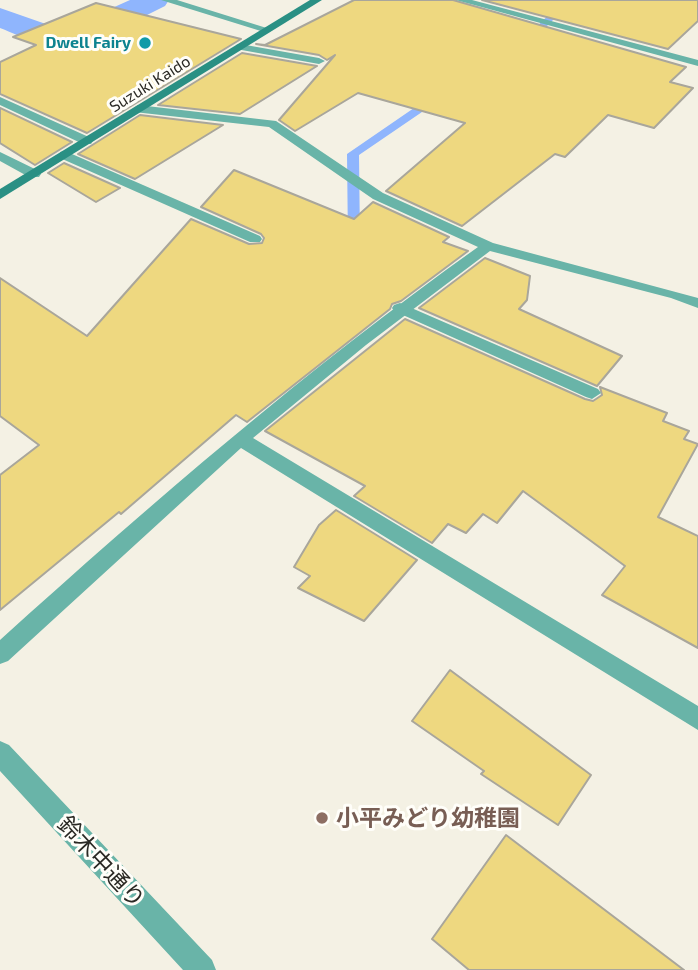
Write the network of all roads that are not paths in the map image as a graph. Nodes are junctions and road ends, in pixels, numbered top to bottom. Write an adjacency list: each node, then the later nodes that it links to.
1 (166, 0): 4 (street)
2 (317, 0): 4 (main road, Suzuki Kaido)
3 (461, 0): 7 (street)
4 (268, 30): 5 (main road, Suzuki Kaido)
5 (240, 47): 6 (street); 9 (main road, Suzuki Kaido)
6 (319, 61)
7 (698, 63)
8 (0, 101): 10 (street)
9 (138, 109): 10 (main road, Suzuki Kaido); 16 (street)
10 (87, 141): 11 (main road, Suzuki Kaido)
11 (65, 155): 13 (main road, Suzuki Kaido); 15 (street)
12 (0, 156): 13 (street)
13 (34, 173): 14 (main road, Suzuki Kaido)
14 (0, 195)
15 (255, 239)
16 (488, 246): 17 (street); 18 (street)
17 (698, 303)
18 (400, 308): 19 (street); 20 (street)
19 (593, 393)
20 (239, 438): 21 (street); 22 (street)
21 (0, 654)
22 (698, 719)
23 (0, 753): 24 (street, 鈴木中通り)
24 (202, 970)

